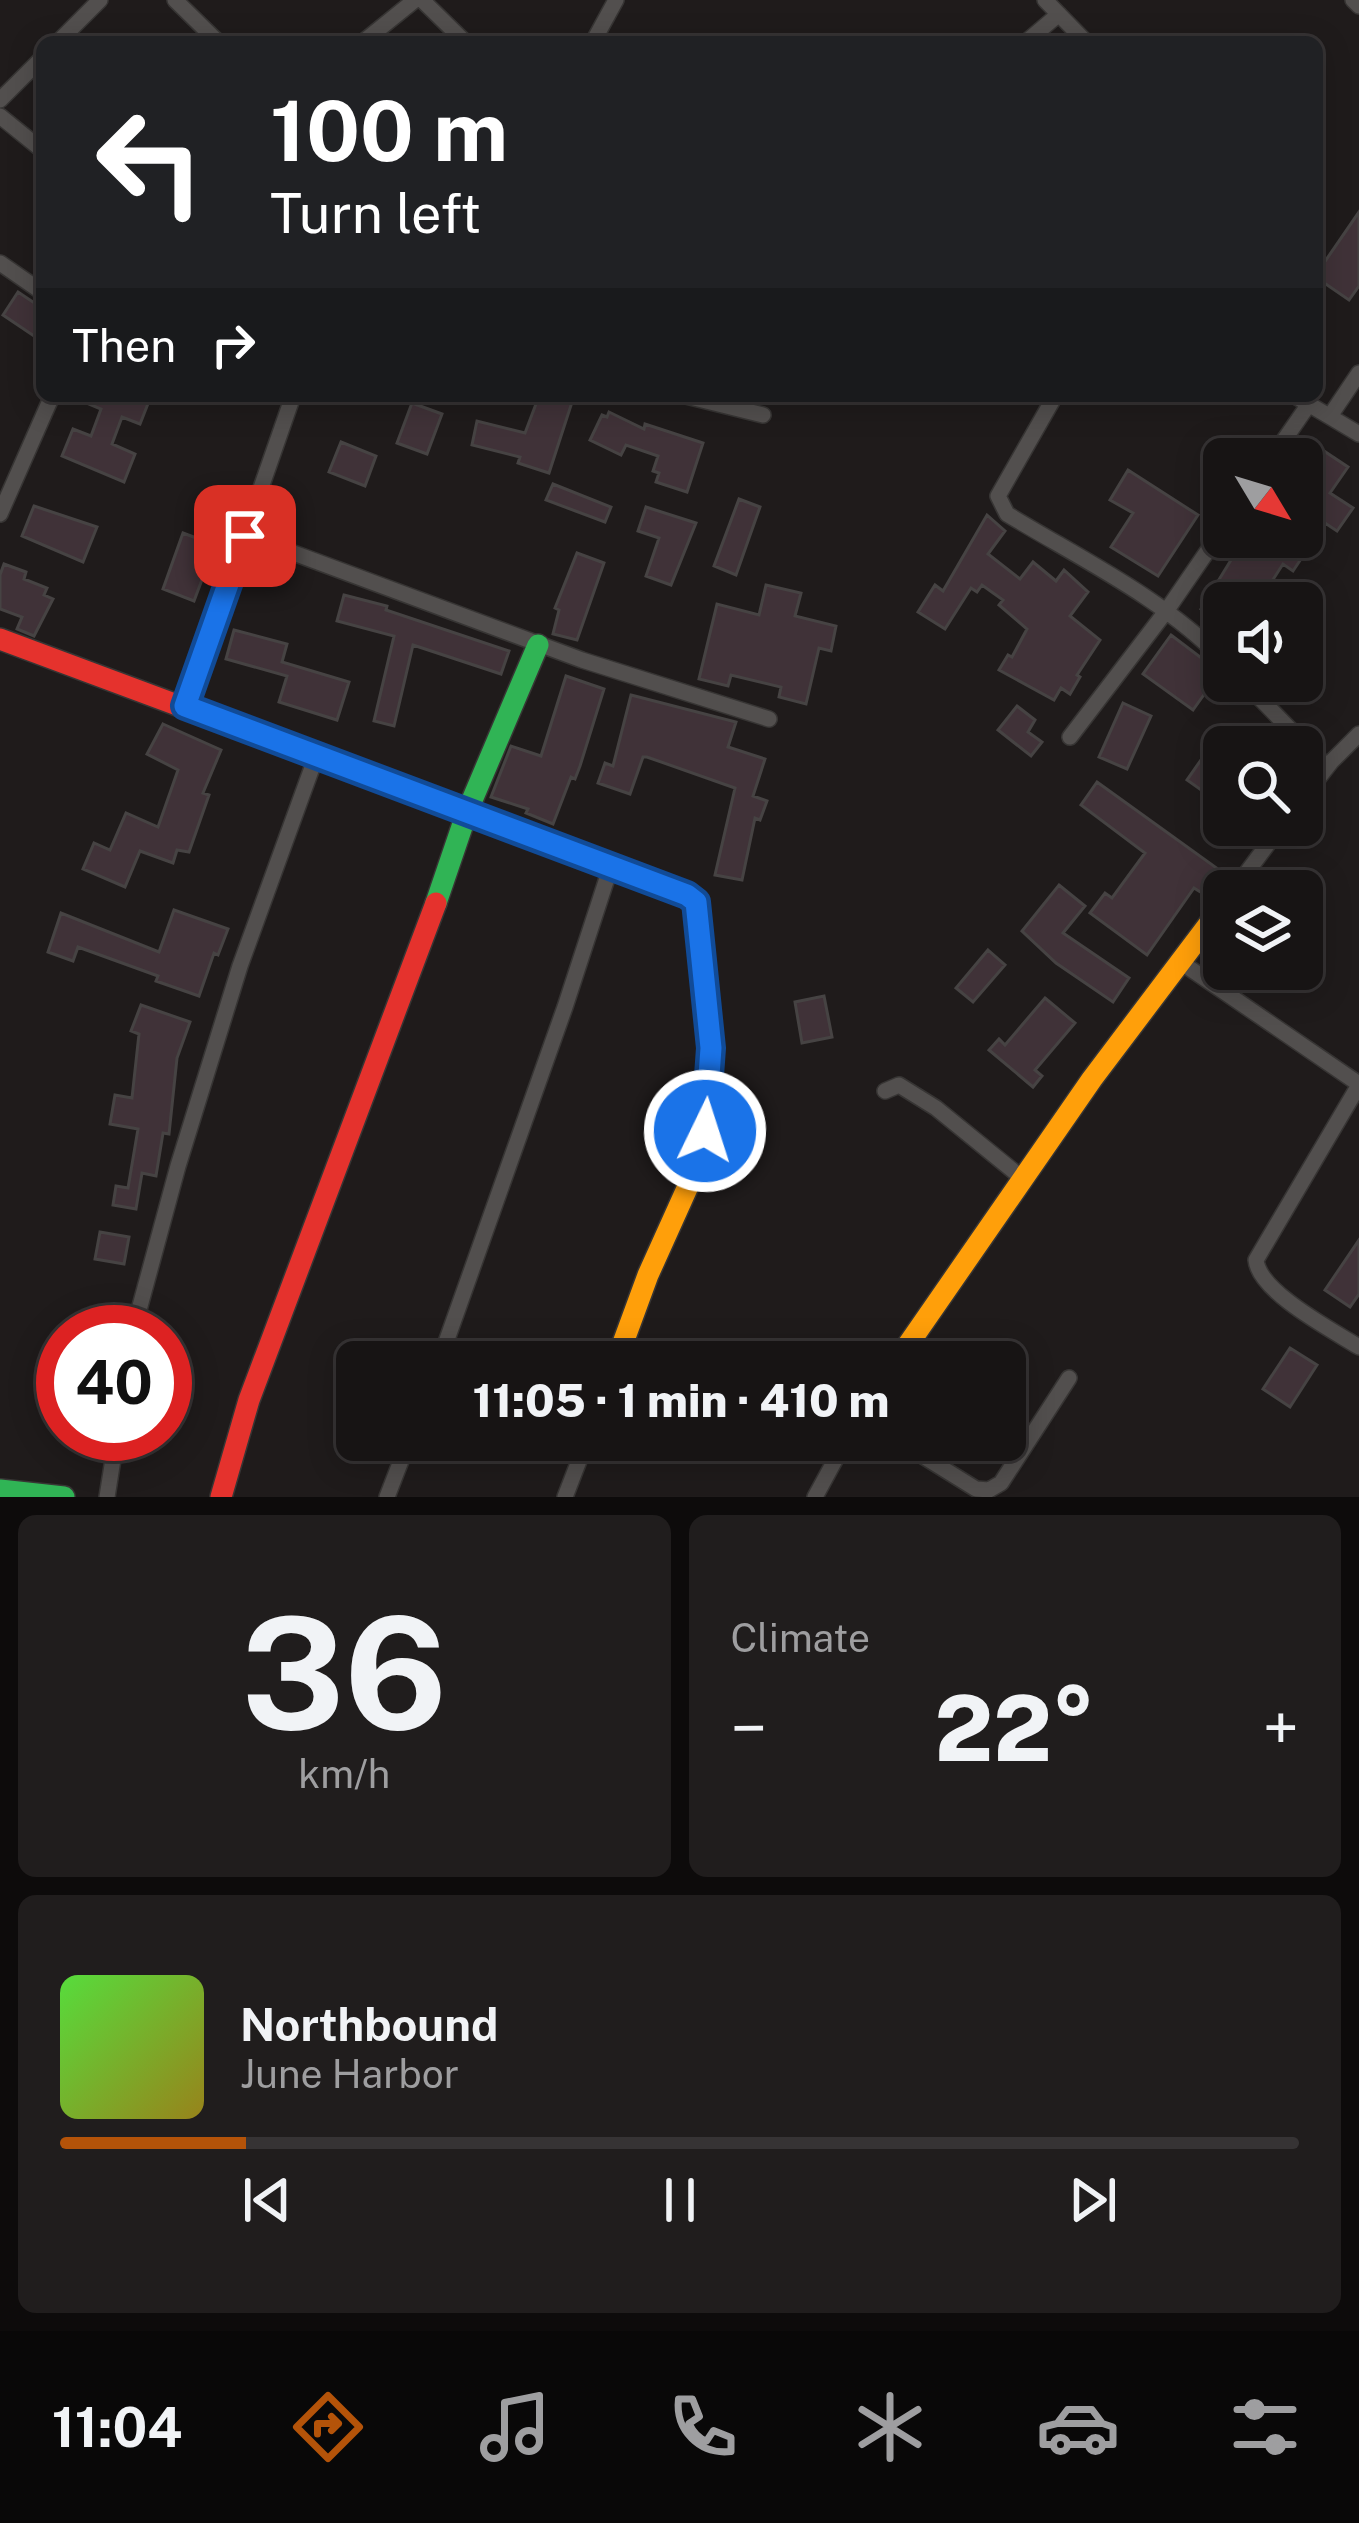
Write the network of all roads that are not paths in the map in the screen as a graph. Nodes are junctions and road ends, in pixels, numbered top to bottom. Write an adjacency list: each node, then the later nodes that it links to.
1 (100, 0): 7 (street)
2 (176, 0): 8 (street)
3 (418, 0): 9 (street); 10 (street)
4 (616, 0): 11 (street)
5 (1045, 0): 6 (street)
6 (1059, 14): 12 (street); 13 (street)
7 (64, 36)
8 (212, 36)
9 (371, 36)
10 (458, 36)
11 (595, 36)
12 (1033, 36)
13 (1080, 36)
14 (36, 64): 15 (street)
15 (0, 100)
16 (0, 116): 17 (street)
17 (36, 145)
18 (0, 263): 19 (street)
19 (36, 288)
20 (1359, 373): 28 (street)
21 (49, 402): 32 (street)
22 (291, 402): 34 (street)
23 (713, 402): 27 (street)
24 (1052, 402): 36 (street)
25 (1301, 402): 30 (street)
26 (1306, 402): 28 (street)
27 (763, 415)
28 (1330, 416): 29 (street)
29 (1359, 434)
30 (1282, 438)
31 (0, 464): 32 (street)
32 (17, 474): 33 (street)
33 (0, 514)
34 (245, 536): 39 (street); 41 (street)
35 (1203, 558): 36 (street)
36 (1167, 610): 38 (street); 44 (street)
37 (0, 639): 41 (street)
38 (1203, 639)
39 (538, 644): 42 (street); 48 (street)
40 (1264, 702): 46 (street)
41 (185, 706): 45 (street)
42 (769, 719)
43 (1359, 734): 46 (street)
44 (1070, 737)
45 (316, 754): 48 (street); 55 (street)
46 (1327, 767): 47 (street)
47 (1323, 772)
48 (467, 812): 49 (street); 71 (street)
49 (611, 866): 56 (street); 57 (street)
50 (1203, 934): 51 (street)
51 (1182, 963): 52 (street); 54 (street)
52 (1359, 1084): 59 (street)
53 (885, 1091): 54 (street)
54 (1022, 1178): 58 (street)
55 (140, 1305)
56 (446, 1341)
57 (625, 1341)
58 (910, 1341)
59 (1359, 1347)
60 (1069, 1378): 61 (street)
61 (1026, 1444)
62 (113, 1461): 70 (street)
63 (401, 1461): 72 (street)
64 (579, 1461): 73 (street)
65 (835, 1461): 74 (street)
66 (931, 1461): 67 (street)
67 (1015, 1461)
68 (0, 1490): 69 (street)
69 (64, 1497)
70 (107, 1497)
71 (221, 1497)
72 (387, 1497)
73 (565, 1497)
74 (815, 1497)

